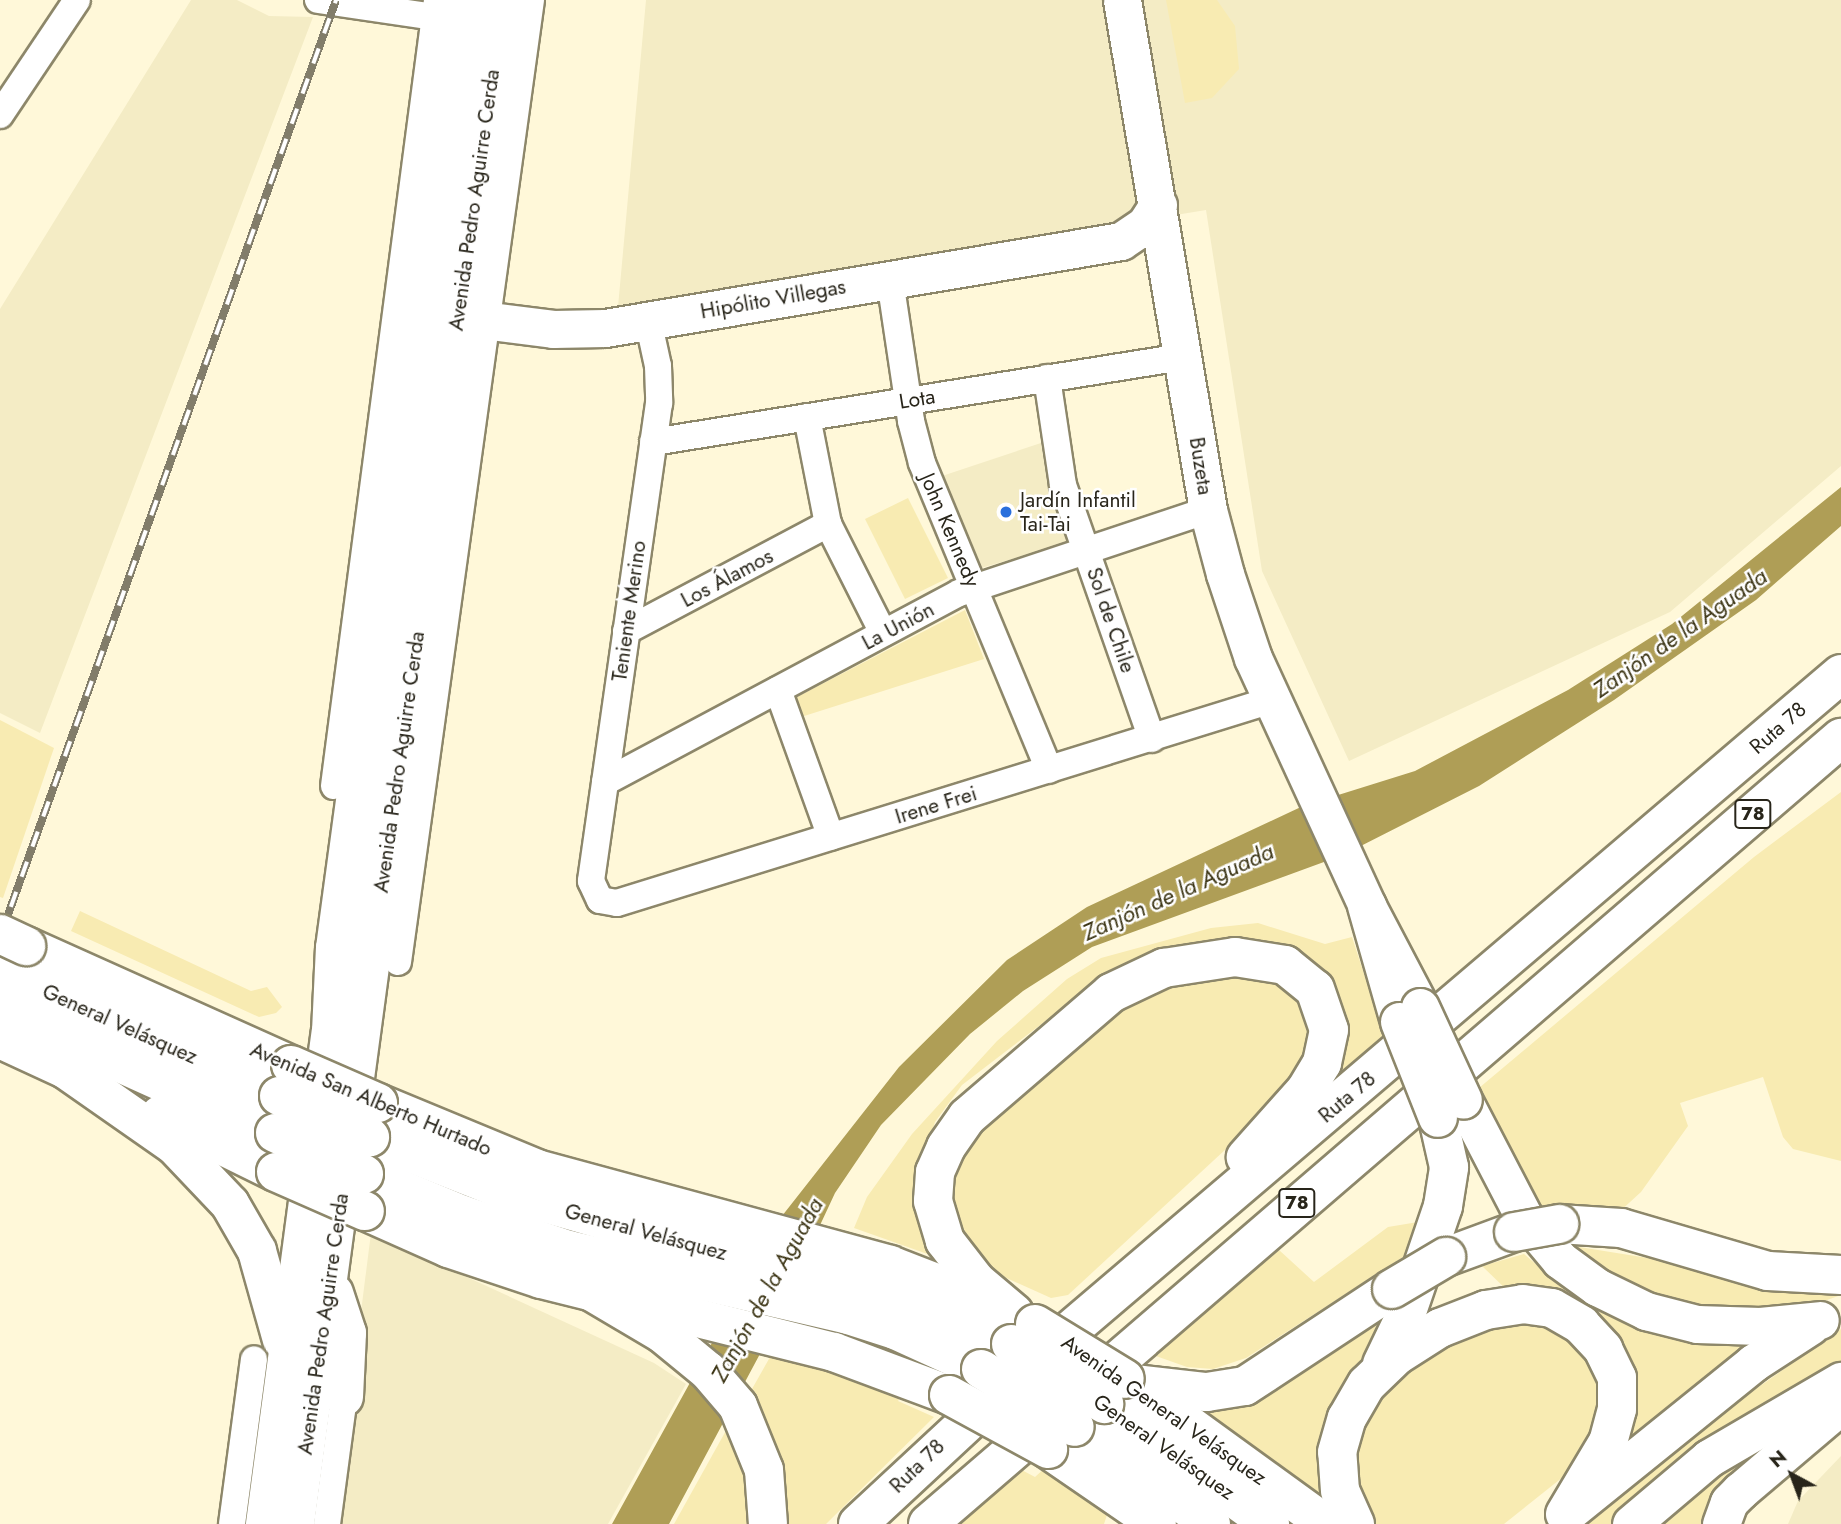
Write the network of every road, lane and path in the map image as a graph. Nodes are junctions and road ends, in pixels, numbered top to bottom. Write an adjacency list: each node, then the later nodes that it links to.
1 (76, 0): 7 (street)
2 (318, 0): 6 (street)
3 (500, 0): 12 (main road, Avenida Pedro Aguirre Cerda)
4 (531, 0): 12 (street, Avenida Pedro Aguirre Cerda)
5 (1122, 0): 8 (street, Buzeta)
6 (445, 6): 12 (main road, Avenida Pedro Aguirre Cerda); 32 (street)
7 (0, 115)
8 (1158, 205): 9 (street, Hipólito Villegas); 10 (street, Buzeta)
9 (1121, 241): 10 (street); 11 (street, Hipólito Villegas)
10 (1169, 270): 14 (street, Buzeta)
11 (890, 279): 13 (street, Hipólito Villegas); 16 (street, John Kennedy)
12 (457, 316): 13 (street, Hipólito Villegas); 34 (main road, Avenida Pedro Aguirre Cerda); 37 (street, Avenida Pedro Aguirre Cerda); 40 (main road, Avenida Pedro Aguirre Cerda)
13 (648, 320): 18 (street, Teniente Merino)
14 (1182, 357): 15 (street, Lota); 19 (street, Buzeta)
15 (1046, 378): 16 (street, Lota); 21 (street, Sol de Chile)
16 (907, 400): 17 (street, Lota); 22 (street, John Kennedy)
17 (807, 417): 18 (street, Lota); 20 (street)
18 (653, 442): 23 (street, Teniente Merino)
19 (1208, 510): 21 (street, La Unión); 27 (street, Buzeta)
20 (828, 524): 23 (street, Los Álamos); 24 (street)
21 (1086, 550): 22 (street, La Unión); 28 (street, Sol de Chile)
22 (974, 586): 24 (street, La Unión); 30 (street, John Kennedy)
23 (626, 631): 31 (street, Teniente Merino)
24 (884, 633): 26 (street, La Unión)
25 (1841, 674): 44 (main road, Ruta 78 / 78)
26 (778, 690): 31 (street, La Unión); 33 (street)
27 (1272, 700): 28 (street, Irene Frei); 36 (street, Buzeta)
28 (1152, 739): 30 (street, Irene Frei)
29 (1839, 740): 65 (main road, 78)
30 (1049, 770): 33 (street, Irene Frei)
31 (605, 782): 35 (street, Teniente Merino)
32 (334, 786): 34 (main road)
33 (831, 837): 35 (street, Irene Frei)
34 (349, 842): 52 (main road, Avenida Pedro Aguirre Cerda)
35 (600, 900)
36 (1367, 906): 42 (main road, bridge)
37 (398, 962): 40 (main road)
38 (8, 967): 43 (main road, General Velásquez, bridge); 45 (main road, General Velásquez, bridge)
39 (0, 1039): 41 (main road)
40 (358, 1067): 48 (main road, Avenida Pedro Aguirre Cerda)
41 (65, 1069): 43 (main road, bridge); 52 (main road)
42 (1451, 1109): 50 (street); 53 (main road)
43 (365, 1193): 45 (main road, General Velásquez); 49 (main road)
44 (1196, 1226): 51 (main road); 64 (main road, Ruta 78 / 78)
45 (736, 1256): 47 (main road, General Velásquez)
46 (1841, 1275): 57 (main road, bridge)
47 (825, 1276): 51 (main road, General Velásquez); 57 (main road, General Velásquez, bridge)
48 (329, 1281): 55 (main road); 61 (main road, Avenida Pedro Aguirre Cerda)
49 (592, 1292): 57 (main road, Avenida General Velásquez, bridge); 63 (main road)
50 (1830, 1314): 58 (street)
51 (1020, 1327): 57 (main road, General Velásquez, bridge)
52 (271, 1361): 59 (street, Avenida Pedro Aguirre Cerda); 60 (main road, Avenida Pedro Aguirre Cerda)
53 (1380, 1369): 58 (main road); 70 (main road)
54 (1841, 1381): 71 (street)
55 (344, 1397): 62 (street, Avenida Pedro Aguirre Cerda)
56 (1841, 1405): 72 (street)
57 (1097, 1409): 66 (main road, Avenida General Velásquez); 67 (main road, General Velásquez); 68 (main road, General Velásquez); 69 (main road, Avenida General Velásquez)
58 (1560, 1519)
59 (232, 1524)
60 (265, 1524)
61 (295, 1524)
62 (327, 1524)
63 (768, 1524)
64 (858, 1524)
65 (928, 1524)
66 (1157, 1524)
67 (1211, 1524)
68 (1270, 1524)
69 (1326, 1524)
70 (1355, 1524)
71 (1631, 1524)
72 (1721, 1524)

